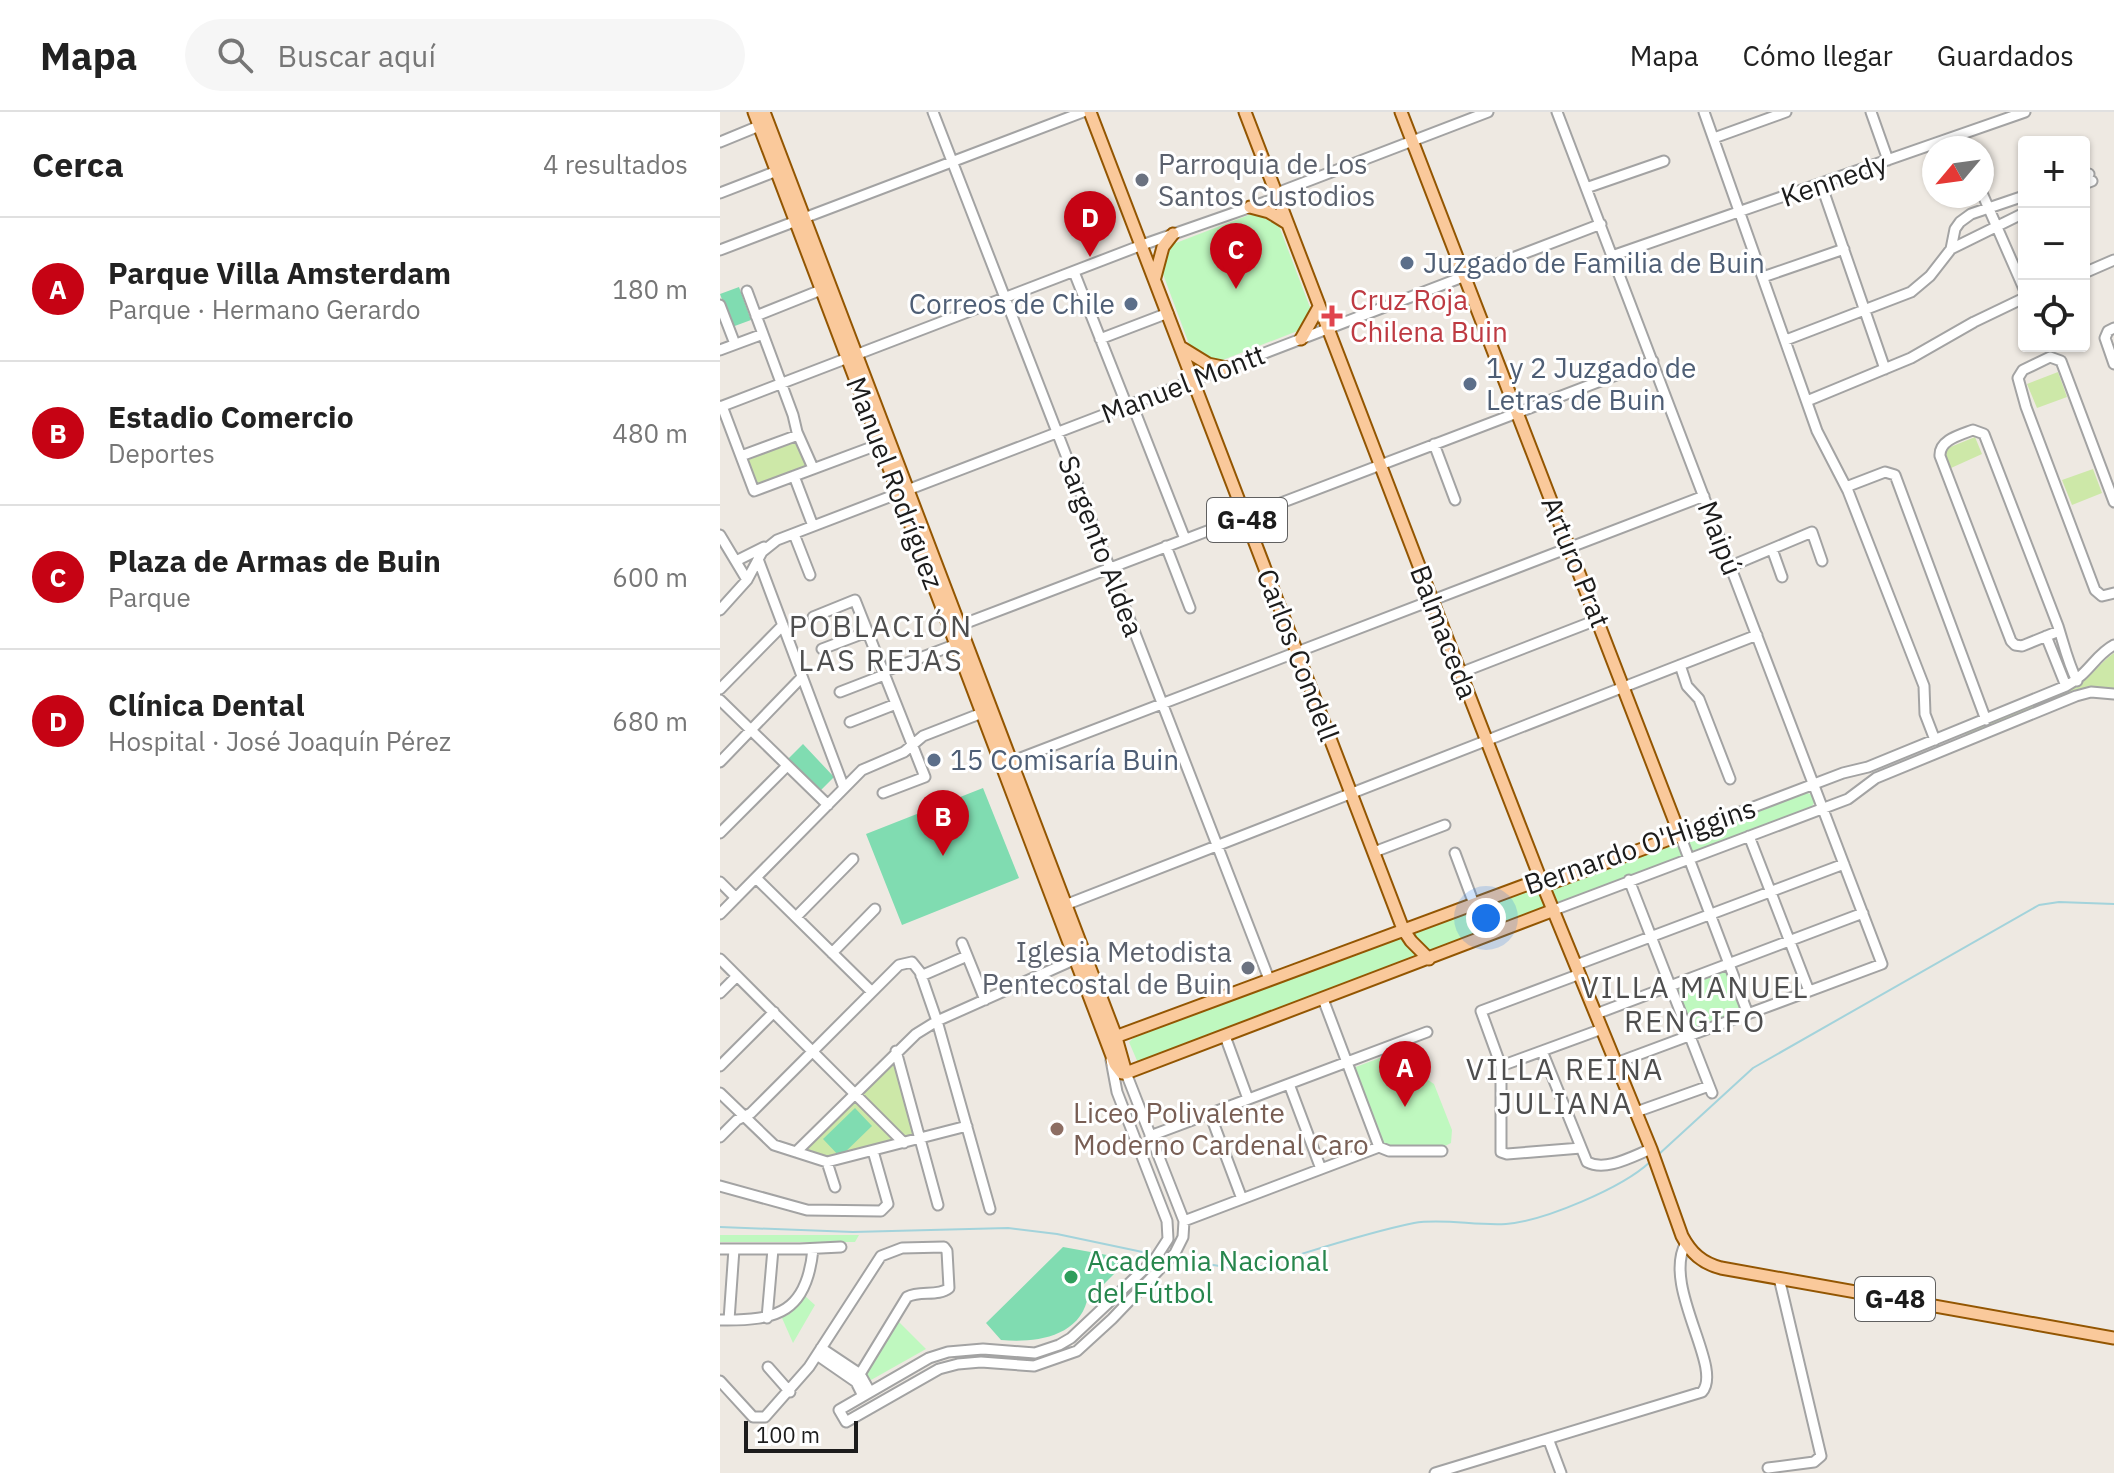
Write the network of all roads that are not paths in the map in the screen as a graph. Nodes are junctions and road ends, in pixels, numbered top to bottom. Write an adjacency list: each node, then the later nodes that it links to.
1 (754, 112): 16 (main road, Manuel Rodríguez)
2 (764, 112): 25 (main road, Manuel Rodríguez)
3 (933, 112): 23 (street, Sargento Aldea)
4 (1083, 112): 23 (street)
5 (1090, 112): 42 (main road, Carlos Condell / G-48)
6 (1245, 112): 29 (main road, Balmaceda)
7 (1401, 112): 19 (main road, Arturo Prat)
8 (1488, 112): 19 (street)
9 (1557, 112): 27 (street, Maipú)
10 (1704, 112): 18 (street)
11 (1786, 112): 18 (street)
12 (1871, 112): 15 (street)
13 (1878, 112): 15 (street)
14 (2022, 113): 17 (street, Kennedy)
15 (1875, 123): 22 (street)
16 (759, 126): 20 (street); 25 (main road, Manuel Rodríguez)
17 (1957, 136)
18 (1714, 138): 34 (street)
19 (1413, 141): 29 (street); 51 (main road, Arturo Prat)
20 (720, 142)
21 (1922, 148): 22 (street, Kennedy)
22 (1888, 160): 26 (street, Kennedy)
23 (952, 161): 36 (street); 57 (street, Sargento Aldea)
24 (1664, 161): 27 (street)
25 (781, 169): 28 (street); 36 (main road, Manuel Rodríguez)
26 (1821, 184): 34 (street, Kennedy); 44 (street)
27 (1586, 188): 38 (street, Maipú)
28 (720, 193)
29 (1277, 195): 32 (street); 37 (main road, Balmaceda)
30 (2018, 198): 31 (street)
31 (1994, 206)
32 (1250, 207): 37 (main road); 40 (street)
33 (1989, 208): 39 (street); 45 (street)
34 (1740, 212): 43 (street, Kennedy); 52 (street)
35 (2018, 216): 39 (street)
36 (800, 219): 46 (street); 55 (main road, Manuel Rodríguez); 73 (main road, Manuel Rodríguez)
37 (1288, 224): 60 (main road, Balmaceda)
38 (1601, 224): 41 (street, Maipú); 51 (street, Manuel Montt)
39 (1997, 227): 45 (street); 54 (street)
40 (1173, 234): 42 (street); 53 (main road)
41 (1607, 242): 43 (street, Kennedy); 47 (street, Maipú)
42 (1142, 245): 50 (street); 53 (main road, Carlos Condell / G-48)
43 (1642, 246): 47 (street, Kennedy)
44 (1844, 249): 52 (street); 61 (street)
45 (1951, 249): 61 (street)
46 (720, 250)
47 (1612, 256): 74 (street, Maipú)
48 (2114, 260): 49 (street)
49 (2090, 270)
50 (1074, 272): 57 (street); 67 (street)
51 (1464, 277): 64 (street, Manuel Montt); 83 (main road, Arturo Prat)
52 (1763, 277): 69 (street)
53 (1155, 278): 62 (main road, Carlos Condell / G-48)
54 (2020, 280)
55 (821, 290): 63 (street); 73 (main road, Manuel Rodríguez)
56 (747, 291): 63 (street)
57 (1005, 298): 73 (street); 84 (street, Sargento Aldea)
58 (2018, 301): 77 (street)
59 (720, 305): 70 (street)
60 (1319, 307): 64 (main road, Balmaceda); 68 (main road)
61 (1865, 311): 69 (street); 77 (street)
62 (1168, 313): 67 (street); 71 (main road, Carlos Condell / G-48)
63 (756, 316): 66 (street)
64 (1327, 329): 68 (street, Manuel Montt); 89 (main road, Balmaceda)
65 (2110, 332): 75 (street)
66 (763, 334): 70 (street); 79 (street)
67 (1100, 339): 81 (street)
68 (1301, 339): 76 (street, Manuel Montt)
69 (1786, 340): 80 (street)
70 (735, 344): 72 (street)
71 (1181, 348): 76 (main road); 78 (main road, Carlos Condell / G-48)
72 (720, 350)
73 (852, 357): 79 (street); 86 (main road, Manuel Rodríguez); 93 (main road, Manuel Rodríguez)
74 (1653, 361): 83 (street); 94 (street, Maipú)
75 (2114, 364)
76 (1227, 368): 78 (street, Manuel Montt)
77 (1885, 369): 80 (street)
78 (1193, 380): 81 (street, Manuel Montt); 97 (main road, Carlos Condell / G-48)
79 (781, 383): 82 (street); 85 (street)
80 (1807, 401): 92 (street)
81 (1129, 405): 84 (street, Manuel Montt); 101 (street)
82 (721, 407): 88 (street)
83 (1516, 412): 87 (street); 104 (main road, Arturo Prat)
84 (1057, 432): 93 (street, Manuel Montt); 110 (street, Sargento Aldea)
85 (798, 435): 88 (street); 90 (street)
86 (880, 444): 90 (street); 93 (main road, Manuel Rodríguez)
87 (1434, 444): 89 (street); 95 (street)
88 (741, 456): 91 (street)
89 (1380, 464): 97 (street); 115 (main road, Balmaceda)
90 (813, 468): 91 (street)
91 (794, 476): 98 (street)
92 (1846, 487): 145 (street); 150 (street)
93 (903, 491): 98 (street, Manuel Montt); 121 (main road, Manuel Rodríguez)
94 (1704, 496): 104 (street); 109 (street, Maipú)
95 (1455, 500)
96 (2114, 502): 114 (street)
97 (1245, 515): 101 (street); 129 (main road, Carlos Condell / G-48)
98 (813, 526): 99 (street, Manuel Montt)
99 (794, 534): 102 (street, Manuel Montt); 111 (street)
100 (720, 535): 107 (street)
101 (1185, 539): 103 (street)
102 (767, 546): 106 (street); 107 (street, Manuel Montt)
103 (1166, 546): 110 (street); 116 (street)
104 (1570, 548): 115 (street); 119 (main road, Arturo Prat)
105 (1772, 549): 108 (street); 109 (street); 112 (street)
106 (758, 559): 113 (street); 120 (street)
107 (736, 561): 113 (street)
108 (1822, 561)
109 (1731, 566): 124 (street, Maipú)
110 (1110, 568): 121 (street); 142 (street, Sargento Aldea)
111 (810, 575)
112 (1782, 577)
113 (747, 580): 117 (street)
114 (2114, 593)
115 (1432, 601): 129 (street); 131 (main road, Balmaceda)
116 (1190, 608)
117 (720, 610)
118 (813, 617): 123 (street)
119 (1598, 617): 131 (street); 136 (main road, Arturo Prat)
120 (783, 625): 133 (street); 137 (street)
121 (955, 628): 126 (main road, Manuel Rodríguez)
122 (2059, 631): 125 (street); 125 (street); 134 (street)
123 (867, 632): 128 (street); 132 (street)
124 (1757, 635): 130 (street); 158 (street, Maipú)
125 (2046, 636): 135 (street)
126 (961, 642): 132 (street); 143 (main road, Manuel Rodríguez); 155 (main road, Manuel Rodríguez)
127 (2114, 645): 134 (street, Bernardo O'Higgins)
128 (822, 649)
129 (1297, 652): 142 (street); 161 (main road, Carlos Condell / G-48)
130 (1680, 665): 136 (street); 157 (street)
131 (1459, 671): 151 (main road, Balmaceda)
132 (884, 673): 138 (street); 141 (street)
133 (802, 677): 148 (street); 159 (street)
134 (2077, 681): 135 (street, Bernardo O'Higgins)
135 (2066, 686): 144 (street, Bernardo O'Higgins)
136 (1624, 687): 151 (street); 166 (main road, Arturo Prat)
137 (720, 689)
138 (840, 692)
139 (2114, 694): 147 (street, Bernardo O'Higgins)
140 (720, 700): 148 (street)
141 (896, 704): 146 (street); 153 (street)
142 (1162, 704): 155 (street); 168 (street, Sargento Aldea)
143 (982, 713): 153 (street); 155 (main road, Manuel Rodríguez)
144 (2002, 713): 145 (street, Bernardo O'Higgins); 147 (street)
145 (1986, 720): 149 (street, Bernardo O'Higgins)
146 (850, 722)
147 (2006, 724): 152 (street, Bernardo O'Higgins)
148 (751, 730): 154 (street); 156 (street)
149 (1958, 731): 150 (street, Bernardo O'Higgins); 152 (street)
150 (1935, 740): 158 (street, Bernardo O'Higgins)
151 (1486, 741): 161 (street); 177 (main road, Balmaceda)
152 (1962, 742): 163 (street, Bernardo O'Higgins)
153 (912, 744): 159 (street); 160 (street)
154 (720, 762)
155 (1007, 764): 181 (main road, Manuel Rodríguez)
156 (787, 766): 162 (street); 165 (street)
157 (1730, 779)
158 (1815, 784): 163 (street, Maipú); 166 (street, Bernardo O'Higgins)
159 (844, 788): 162 (street)
160 (883, 793)
161 (1351, 793): 168 (street); 169 (main road, Carlos Condell / G-48)
162 (828, 805): 174 (street)
163 (1823, 808): 167 (street, Bernardo O'Higgins); 173 (street, Maipú)
164 (1445, 825): 169 (street)
165 (720, 833)
166 (1680, 835): 171 (street, Arturo Prat); 177 (main road, Bernardo O'Higgins)
167 (1749, 836): 171 (street, Bernardo O'Higgins); 178 (street)
168 (1217, 845): 181 (street); 201 (street, Sargento Aldea)
169 (1374, 852): 188 (main road, Carlos Condell / G-48)
170 (1455, 853): 180 (street)
171 (1690, 858): 175 (street, Bernardo O'Higgins); 186 (street, Arturo Prat)
172 (853, 859): 187 (street)
173 (1844, 864): 178 (street); 184 (street, Maipú)
174 (756, 878): 179 (street); 187 (street)
175 (1629, 880): 183 (street, Bernardo O'Higgins); 189 (street)
176 (720, 882): 179 (street)
177 (1542, 883): 180 (main road, Bernardo O'Higgins); 183 (main road, Balmaceda)
178 (1770, 892): 186 (street); 190 (street)
179 (736, 898): 185 (street)
180 (1474, 904): 188 (main road, Bernardo O'Higgins)
181 (1061, 906): 194 (main road, Manuel Rodríguez)
182 (875, 909): 192 (street)
183 (1554, 910): 196 (main road, Bernardo O'Higgins); 198 (main road, Balmaceda)
184 (1863, 913): 190 (street); 203 (street, Maipú)
185 (720, 914)
186 (1711, 914): 189 (street); 197 (street, Arturo Prat)
187 (796, 917): 192 (street)
188 (1403, 929): 196 (main road, G-48); 201 (main road, Bernardo O'Higgins)
189 (1651, 937): 198 (street); 202 (street)
190 (1789, 941): 197 (street); 203 (street)
191 (962, 943): 193 (street)
192 (832, 953): 204 (street)
193 (967, 956): 200 (street); 207 (street)
194 (1080, 957): 207 (street); 216 (main road, Manuel Rodríguez)
195 (720, 959): 199 (street)
196 (1429, 959): 206 (main road, Bernardo O'Higgins)
197 (1729, 963): 202 (street); 210 (street, Arturo Prat)
198 (1578, 970): 209 (main road, Balmaceda); 224 (street)
199 (737, 976): 205 (street); 208 (street)
200 (921, 976): 204 (street); 211 (street)
201 (1269, 979): 216 (main road, Bernardo O'Higgins)
202 (1670, 986): 209 (street); 214 (street)
203 (1809, 991): 210 (street)
204 (872, 992): 217 (street)
205 (720, 993)
206 (1323, 999): 215 (main road, Bernardo O'Higgins); 221 (street)
207 (985, 1000): 211 (street)
208 (774, 1012): 217 (street); 223 (street)
209 (1596, 1014): 212 (main road, Balmaceda)
210 (1748, 1014): 214 (street)
211 (937, 1021): 218 (street); 233 (street)
212 (1602, 1029): 219 (street); 222 (main road, Balmaceda)
213 (1427, 1032): 221 (street)
214 (1689, 1035): 222 (street); 230 (street)
215 (1225, 1036): 225 (main road, Bernardo O'Higgins); 229 (street)
216 (1111, 1038): 220 (main road, Manuel Rodríguez); 225 (main road, Manuel Rodríguez)
217 (812, 1050): 227 (street); 232 (street)
218 (896, 1051): 227 (street); 236 (street)
219 (1542, 1051): 224 (street); 239 (street)
220 (1110, 1052): 225 (main road, Manuel Rodríguez); 259 (street)
221 (1347, 1062): 226 (street); 238 (street)
222 (1616, 1063): 230 (main road, Balmaceda)
223 (720, 1066)
224 (1501, 1066): 239 (street)
225 (1126, 1073): 234 (street, Manuel Rodríguez)
226 (1289, 1084): 229 (street); 245 (street)
227 (855, 1092): 237 (street); 242 (street)
228 (720, 1093): 232 (street)
229 (1248, 1099): 231 (street)
230 (1636, 1112): 243 (main road, Balmaceda)
231 (1210, 1114): 234 (street); 248 (street)
232 (744, 1117): 235 (street); 242 (street)
233 (967, 1126): 236 (street); 250 (street)
234 (1150, 1136): 251 (street, Manuel Rodríguez)
235 (720, 1137)
236 (920, 1138): 237 (street); 249 (street)
237 (904, 1143): 240 (street)
238 (1379, 1147): 241 (street); 245 (street)
239 (1581, 1148): 243 (street)
240 (873, 1151): 244 (street); 246 (street)
241 (1442, 1151)
242 (796, 1152): 244 (street)
243 (1653, 1155): 252 (main road, Balmaceda)
244 (827, 1162): 247 (street)
245 (1321, 1169): 248 (street)
246 (720, 1186)
247 (835, 1187)
248 (1242, 1199): 251 (street)
249 (938, 1205)
250 (990, 1209)
251 (1184, 1221): 261 (street)
252 (1686, 1243): 258 (main road, G-48); 274 (street)
253 (841, 1247): 257 (street)
254 (720, 1249): 255 (street)
255 (734, 1249): 256 (street); 262 (street)
256 (773, 1249): 257 (street); 260 (street)
257 (813, 1249): 260 (street)
258 (1779, 1278): 263 (main road, G-48); 275 (street)
259 (1101, 1308): 261 (street); 264 (street)
260 (767, 1318): 262 (street)
261 (1112, 1319): 266 (street)
262 (724, 1320)
263 (2114, 1338)
264 (996, 1350): 266 (street); 268 (street)
265 (819, 1351): 269 (street); 269 (street); 272 (street); 273 (street)
266 (995, 1363): 271 (street)
267 (768, 1367): 272 (street)
268 (908, 1370): 271 (street); 273 (street)
269 (860, 1374): 273 (street)
270 (720, 1381): 272 (street)
271 (913, 1381): 273 (street)
272 (790, 1392)
273 (867, 1394)
274 (1549, 1441): 276 (street); 277 (street)
275 (1768, 1468)
276 (1435, 1473)
277 (1561, 1473)

